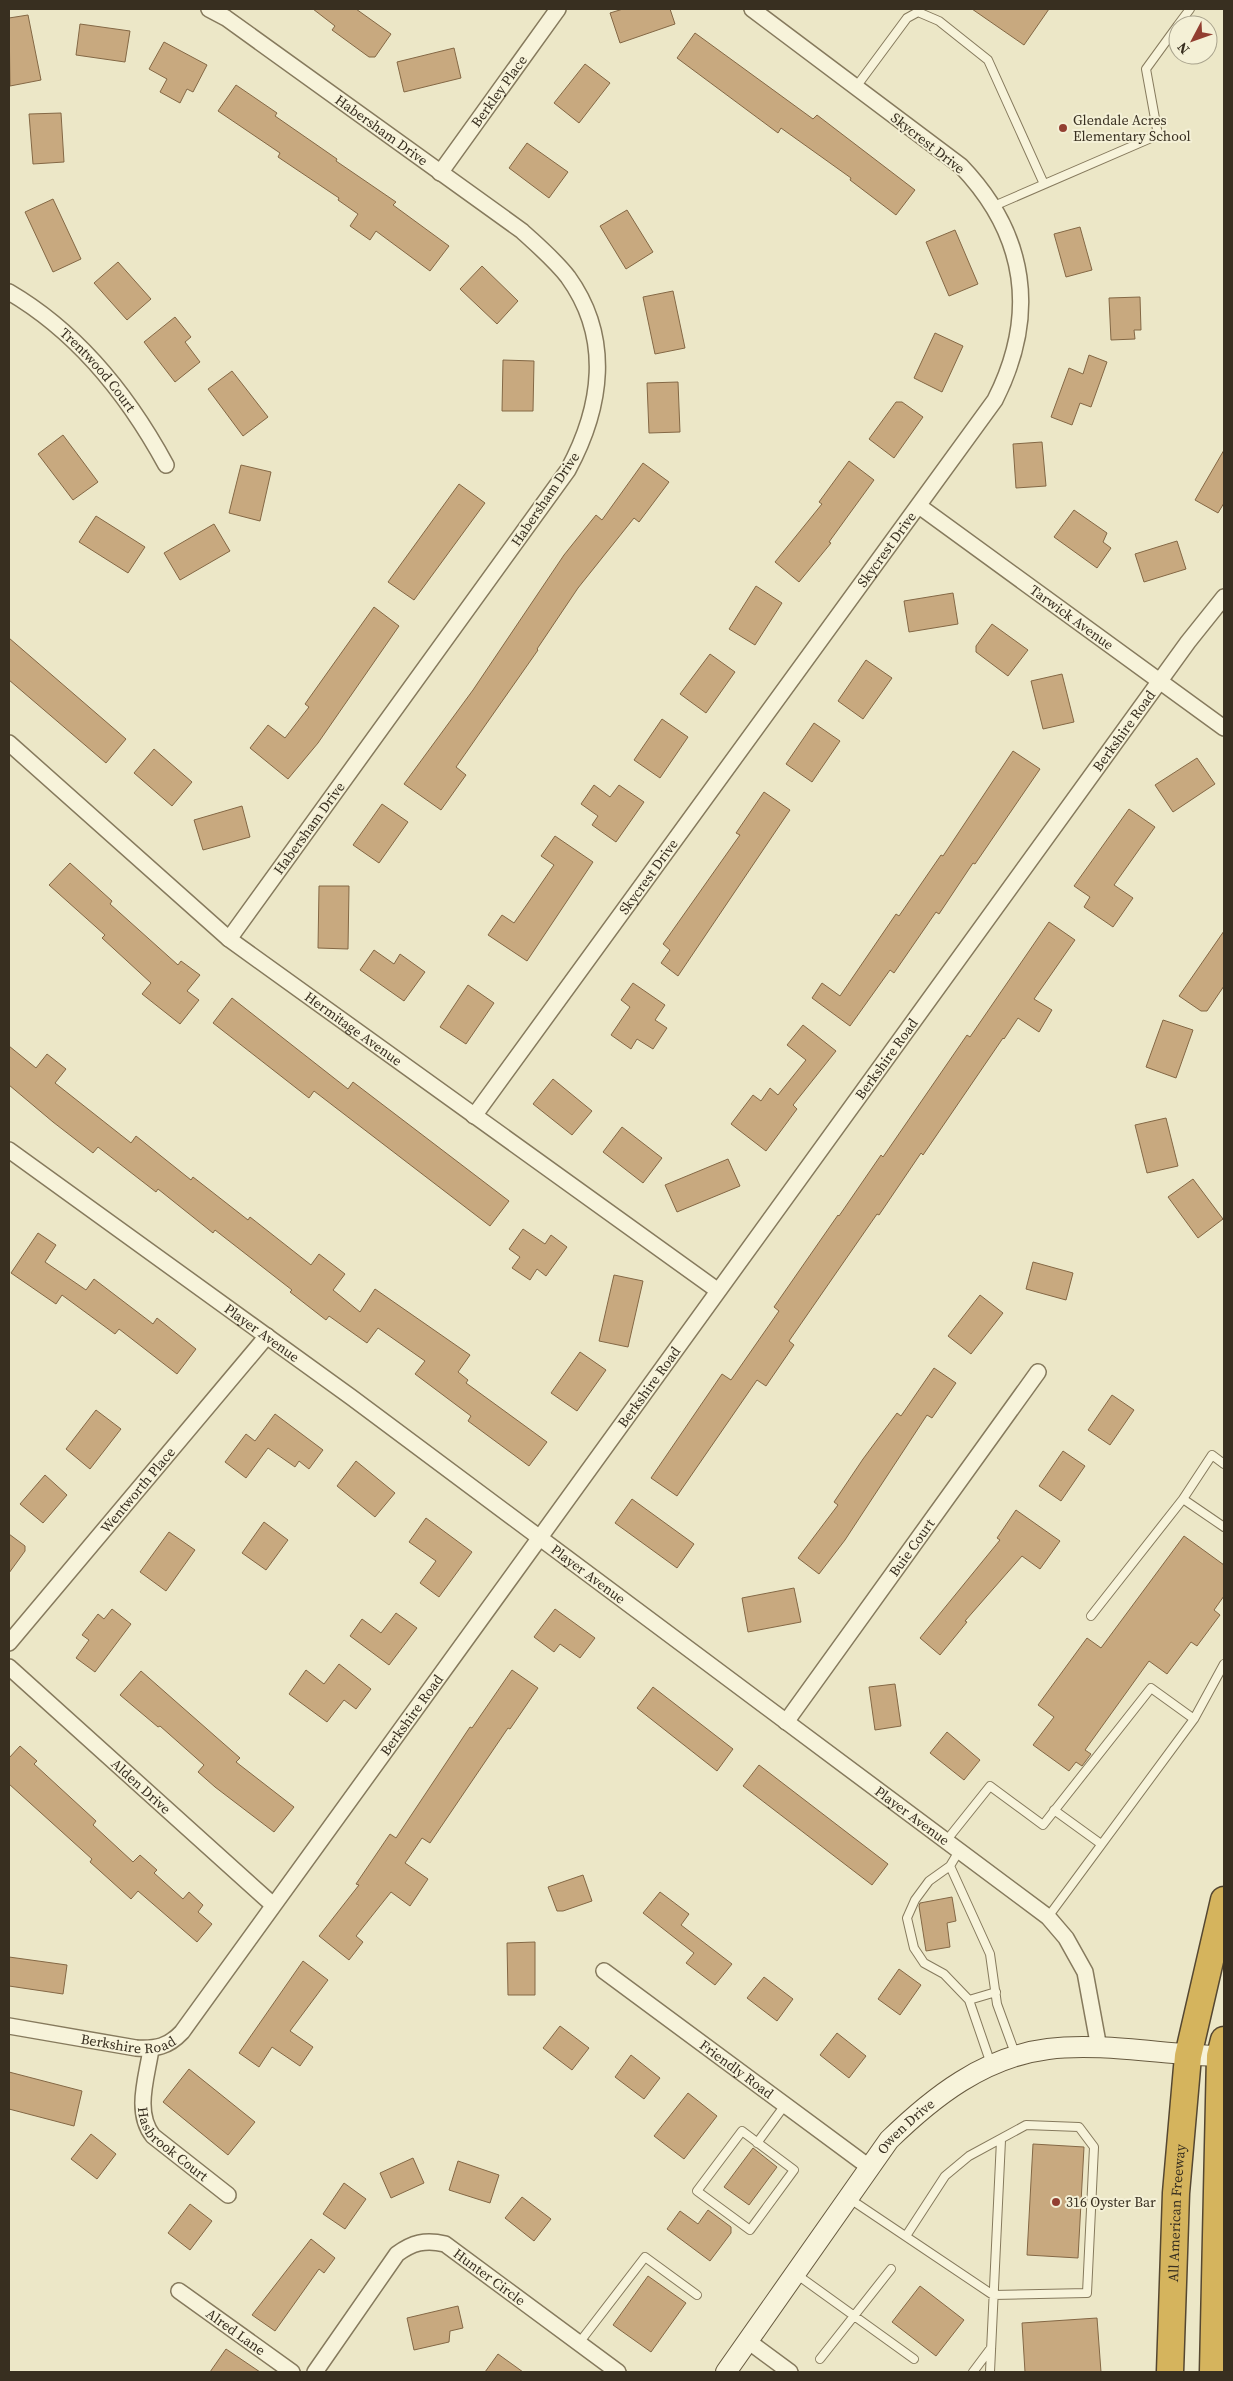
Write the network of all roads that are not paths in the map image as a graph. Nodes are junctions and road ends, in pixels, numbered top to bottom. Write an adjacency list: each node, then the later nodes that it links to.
1 (209, 9): 6 (street, Habersham Drive)
2 (558, 9): 6 (street, Berkley Place)
3 (752, 9): 5 (street, Skycrest Drive)
4 (1168, 39): 7 (lane)
5 (856, 87): 7 (lane); 8 (street, Skycrest Drive)
6 (440, 173): 16 (street, Habersham Drive)
7 (1044, 184): 8 (lane)
8 (994, 206): 11 (street, Skycrest Drive)
9 (9, 292): 10 (street, Trentwood Court)
10 (166, 466)
11 (919, 506): 13 (street, Tarwick Avenue); 17 (street, Skycrest Drive)
12 (1224, 597): 13 (street, Berkshire Road)
13 (1160, 682): 14 (street, Tarwick Avenue); 19 (street, Berkshire Road)
14 (1224, 728)
15 (9, 743): 16 (street, Hermitage Avenue)
16 (228, 939): 17 (street, Hermitage Avenue)
17 (474, 1116): 19 (street, Hermitage Avenue)
18 (9, 1150): 20 (street, Player Avenue)
19 (717, 1290): 25 (street, Berkshire Road)
20 (267, 1336): 25 (street, Player Avenue); 27 (street, Wentworth Place)
21 (1038, 1372): 31 (street, Buie Court)
22 (1224, 1464): 23 (lane)
23 (1183, 1499): 24 (lane); 26 (lane)
24 (1224, 1527)
25 (538, 1537): 31 (street, Player Avenue); 38 (street, Berkshire Road)
26 (1090, 1616)
27 (9, 1643)
28 (1224, 1664): 30 (lane)
29 (9, 1667): 38 (street, Alden Drive)
30 (1194, 1719): 32 (lane); 34 (lane)
31 (786, 1722): 33 (street, Player Avenue)
32 (1054, 1810): 33 (lane); 34 (lane)
33 (946, 1841): 35 (street, Player Avenue)
34 (1101, 1844): 39 (lane)
35 (959, 1851): 36 (lane); 39 (street, Player Avenue)
36 (950, 1866): 41 (lane); 42 (lane)
37 (1224, 1900): 48 (highway)
38 (272, 1904): 45 (street, Berkshire Road)
39 (1048, 1917): 44 (street, Player Avenue)
40 (604, 1971): 50 (street, Friendly Road)
41 (996, 1992): 42 (lane); 47 (lane)
42 (969, 2000): 49 (lane)
43 (9, 2026): 45 (street, Berkshire Road)
44 (1099, 2048): 47 (main road, Owen Drive); 48 (main road, Owen Drive)
45 (151, 2049): 54 (street, Hasbrook Court)
46 (1223, 2051): 48 (main road, Owen Drive); 76 (highway)
47 (1016, 2056): 49 (main road, Owen Drive)
48 (1188, 2056): 75 (highway, All American Freeway)
49 (991, 2066): 53 (main road, Owen Drive)
50 (785, 2105): 52 (lane); 53 (street, Friendly Road)
51 (1001, 2140): 56 (lane); 61 (lane); 61 (lane)
52 (757, 2143): 52 (lane)
53 (869, 2168): 55 (main road, Owen Drive)
54 (228, 2195)
55 (848, 2198): 56 (lane); 58 (main road, Owen Drive)
56 (906, 2236): 61 (lane)
57 (890, 2269): 62 (lane)
58 (795, 2273): 62 (lane); 63 (main road, Owen Drive)
59 (179, 2291): 68 (street, Alred Lane)
60 (697, 2295): 64 (lane)
61 (993, 2295): 65 (lane)
62 (853, 2315): 66 (lane); 67 (lane)
63 (748, 2341): 71 (main road, Owen Drive); 72 (street)
64 (579, 2343): 69 (street, Hunter Circle); 70 (street, Hunter Circle)
65 (991, 2347): 73 (lane); 74 (lane)
66 (820, 2359)
67 (914, 2359)
68 (292, 2372)
69 (315, 2372)
70 (618, 2372)
71 (726, 2372)
72 (790, 2372)
73 (973, 2372)
74 (990, 2372)
75 (1170, 2372)
76 (1213, 2372)

